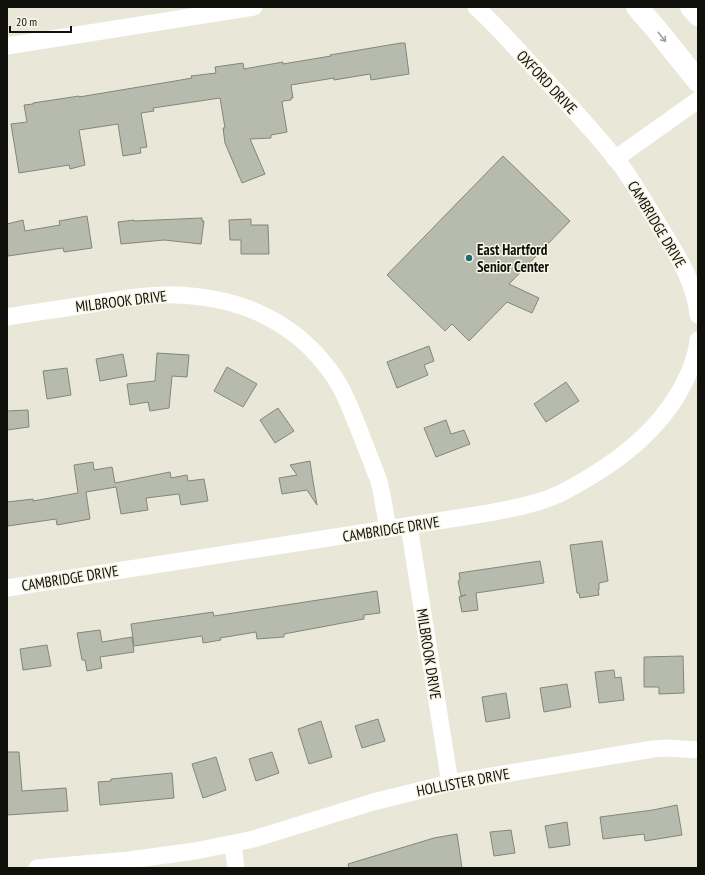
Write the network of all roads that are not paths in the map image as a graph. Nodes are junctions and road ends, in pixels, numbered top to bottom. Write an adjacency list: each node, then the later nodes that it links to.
1 (254, 7): 6 (street)
2 (476, 7): 9 (street, OXFORD DRIVE)
3 (637, 7): 7 (highway, one-way to 7)
4 (691, 7): 5 (highway)
5 (698, 15)
6 (7, 46)
7 (694, 76)
8 (698, 100): 9 (street)
9 (616, 159): 10 (street, CAMBRIDGE DRIVE)
10 (698, 315)
11 (7, 317): 14 (street, MILBROOK DRIVE)
12 (698, 340): 13 (street, CAMBRIDGE DRIVE)
13 (409, 526): 14 (street, CAMBRIDGE DRIVE); 17 (street, MILBROOK DRIVE)
14 (388, 529): 15 (street, CAMBRIDGE DRIVE)
15 (7, 588)
16 (698, 750): 17 (street, HOLLISTER DRIVE)
17 (450, 783): 18 (street, HOLLISTER DRIVE)
18 (233, 844): 19 (street, HOLLISTER DRIVE); 21 (street)
19 (154, 863): 20 (street, HOLLISTER DRIVE)
20 (37, 868)
21 (236, 868)

